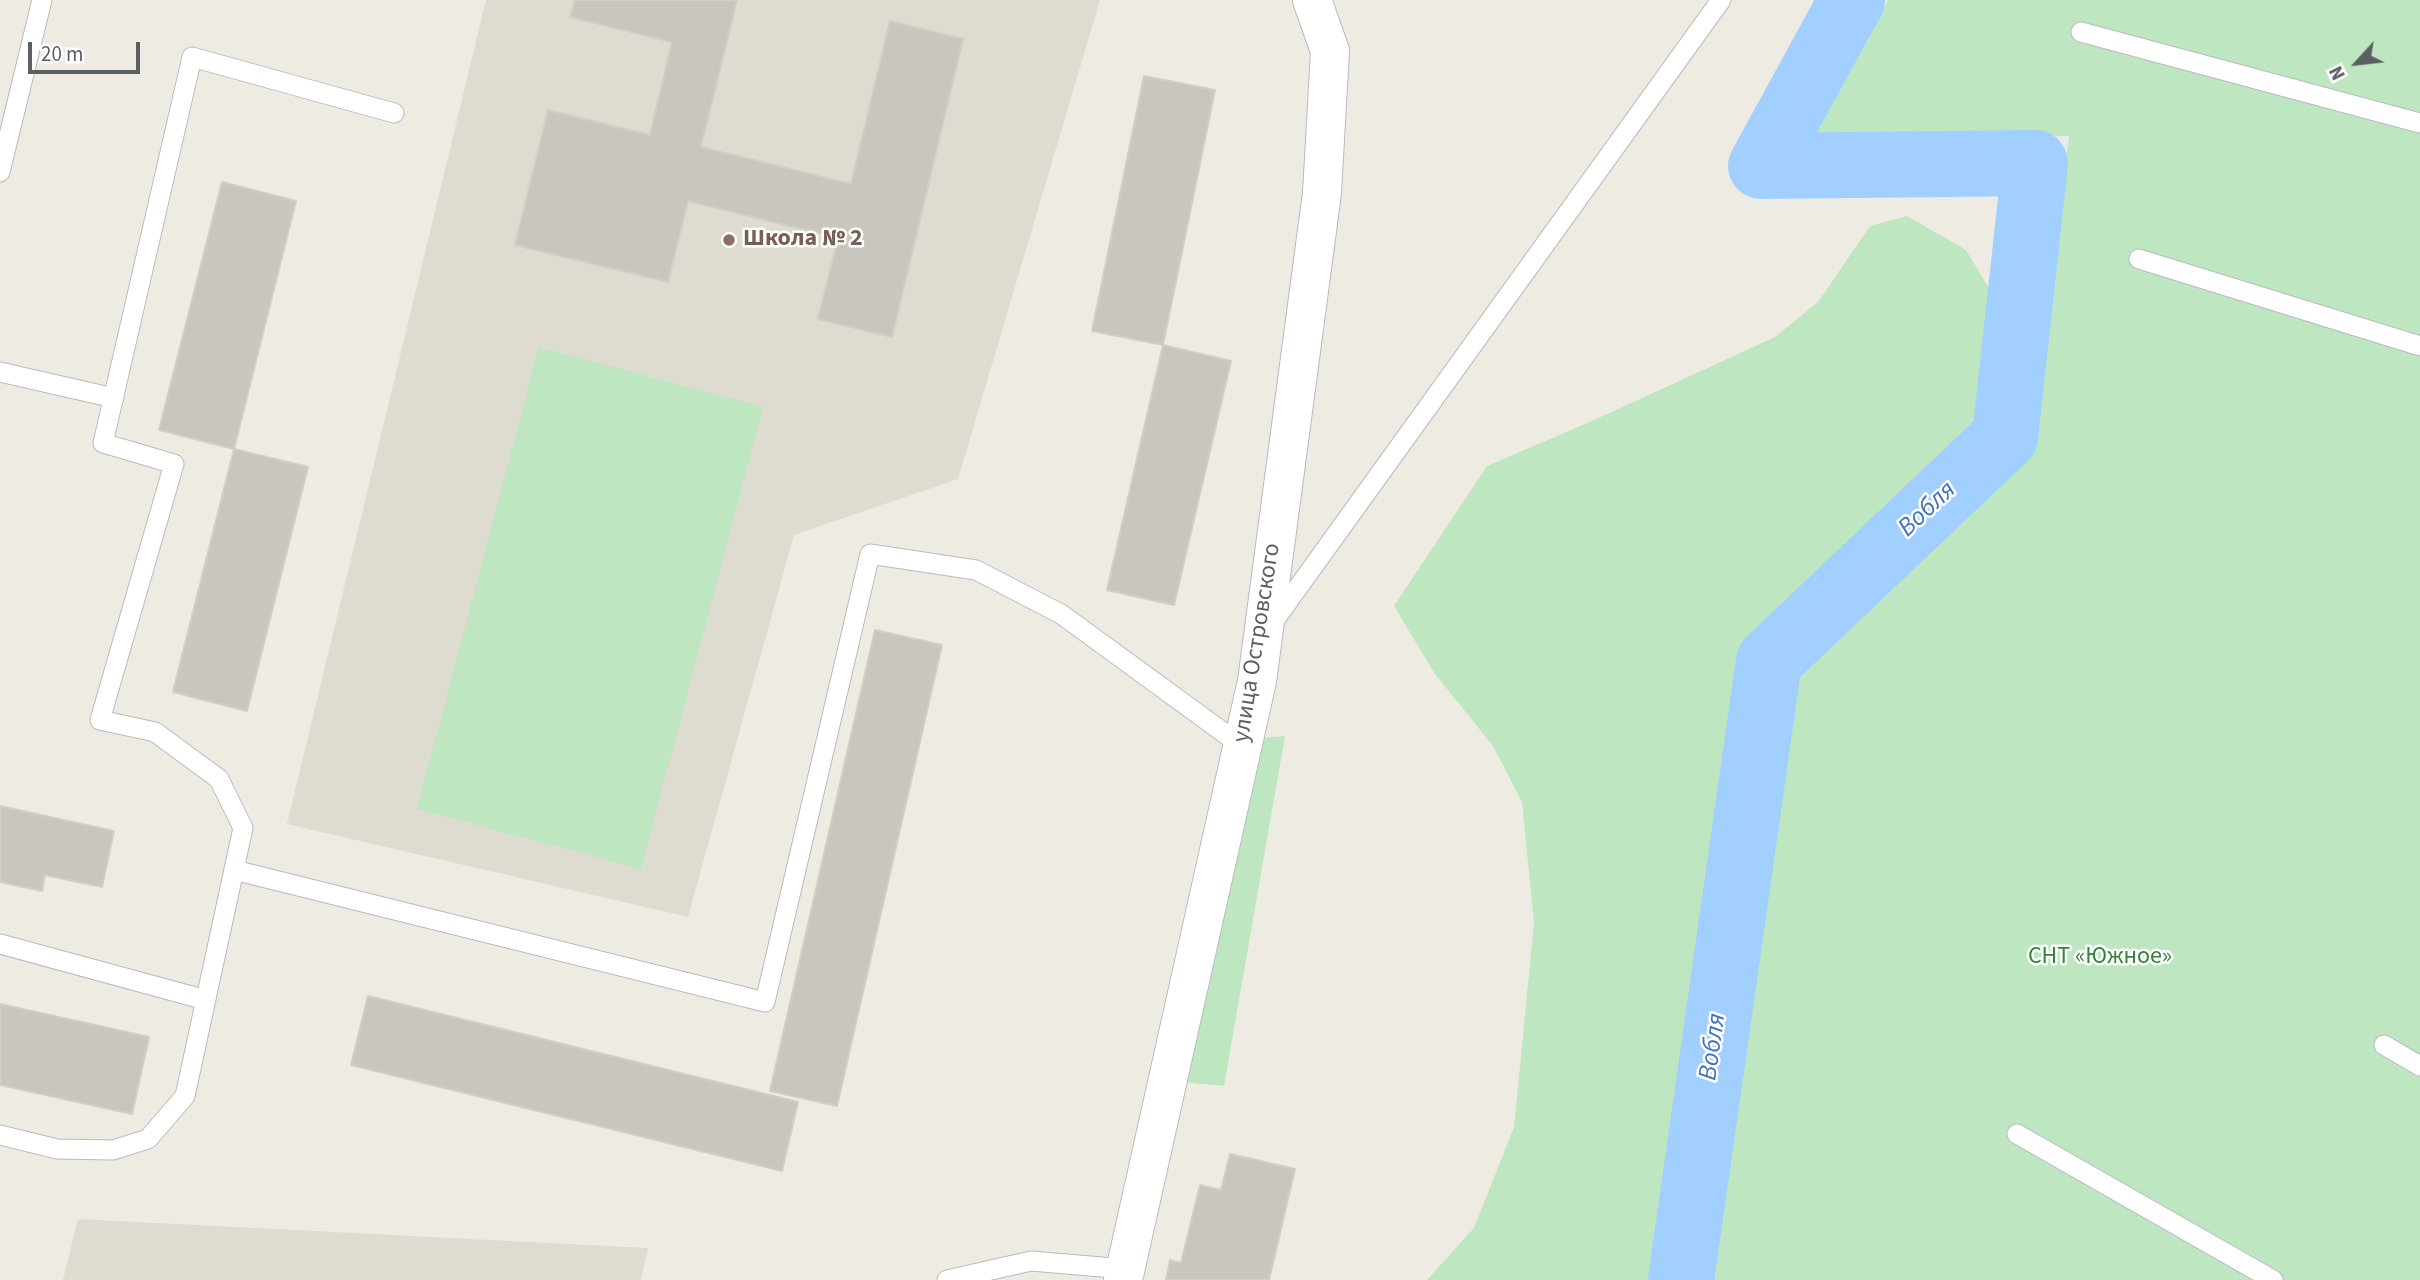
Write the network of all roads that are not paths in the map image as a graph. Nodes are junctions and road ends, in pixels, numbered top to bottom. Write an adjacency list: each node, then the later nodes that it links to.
1 (42, 0): 7 (lane)
2 (1312, 0): 12 (street, улица Островского)
3 (1721, 0): 12 (lane)
4 (2081, 32): 6 (lane)
5 (394, 113): 11 (lane)
6 (2420, 123)
7 (0, 172)
8 (2139, 259): 9 (lane)
9 (2420, 346)
10 (0, 372): 11 (lane)
11 (114, 398): 14 (lane)
12 (1262, 637): 13 (street, улица Островского)
13 (1242, 746): 14 (lane); 21 (street, улица Островского)
14 (234, 870): 16 (lane)
15 (0, 944): 16 (lane)
16 (206, 1000): 20 (lane)
17 (2384, 1045): 18 (lane)
18 (2420, 1066)
19 (2017, 1133): 23 (lane)
20 (0, 1135)
21 (1124, 1275): 22 (lane)
22 (947, 1280)
23 (2273, 1280)

